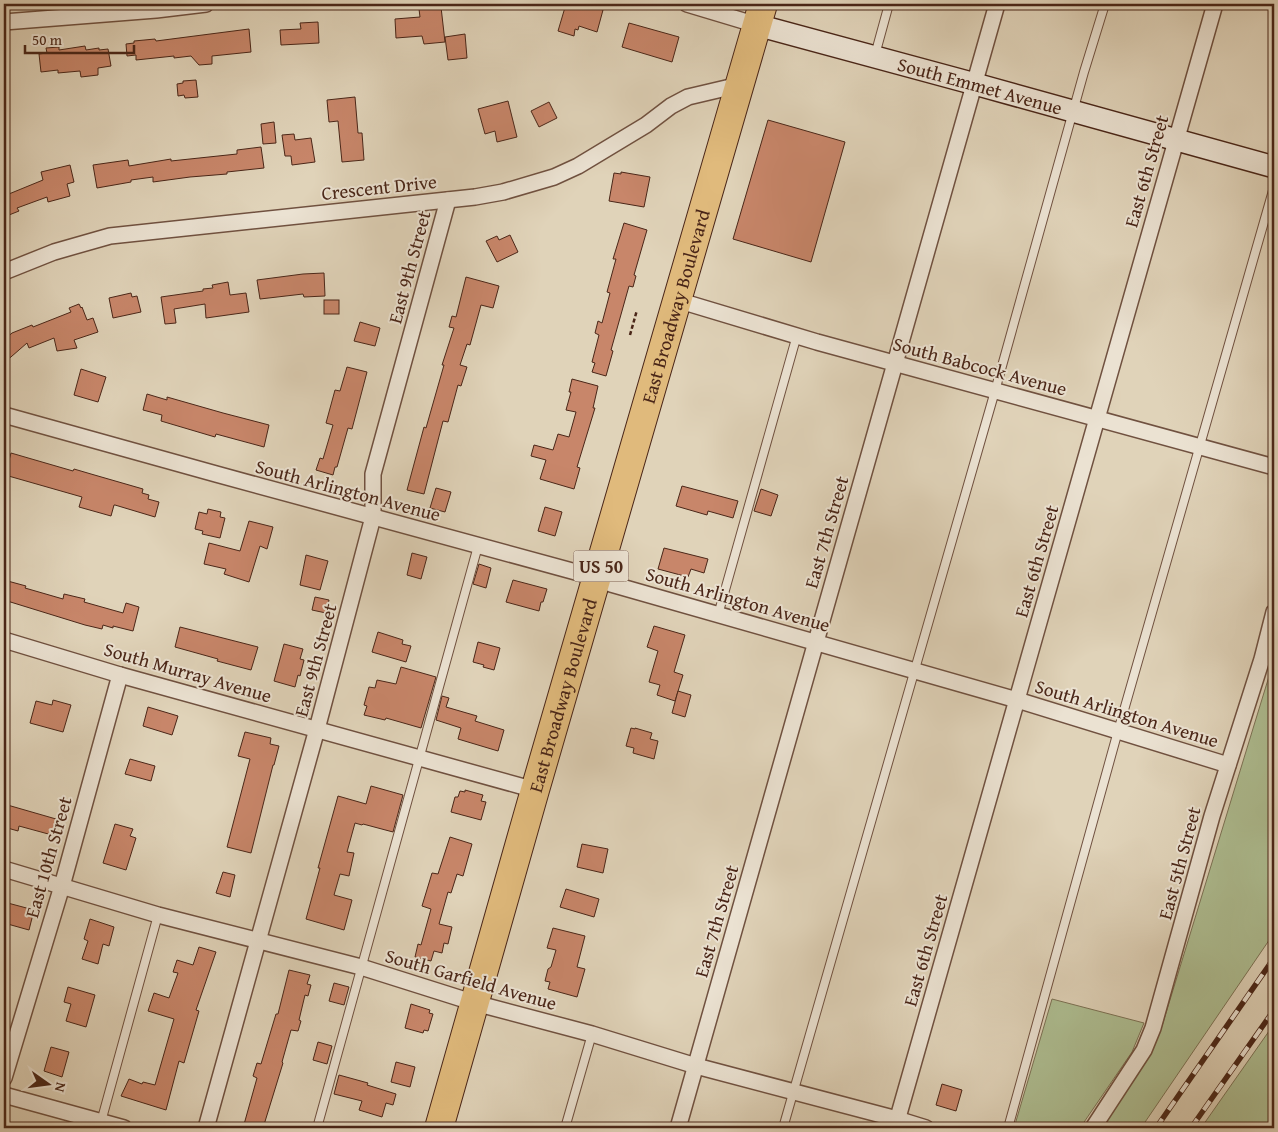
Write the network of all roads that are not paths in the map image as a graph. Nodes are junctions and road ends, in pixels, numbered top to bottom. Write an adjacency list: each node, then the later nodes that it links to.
1 (206, 4): 8 (street)
2 (687, 4): 7 (street, South Emmet Avenue)
3 (889, 4): 9 (lane)
4 (997, 4): 10 (street, East 7th Street)
5 (1105, 4): 12 (lane)
6 (1215, 4): 13 (street, East 6th Street)
7 (760, 14): 9 (street, South Emmet Avenue); 11 (highway, East Broadway Boulevard / US 50)
8 (4, 22)
9 (874, 57): 10 (street, South Emmet Avenue)
10 (975, 84): 12 (street, South Emmet Avenue); 20 (street, East 7th Street)
11 (739, 85): 16 (street, Crescent Drive); 18 (highway, East Broadway Boulevard / US 50)
12 (1073, 111): 13 (street, South Emmet Avenue); 21 (lane)
13 (1176, 140): 14 (street, South Emmet Avenue); 23 (street, East 6th Street)
14 (1274, 167)
15 (1274, 187): 24 (lane)
16 (448, 200): 17 (street, Crescent Drive); 26 (street, East 9th Street)
17 (4, 272)
18 (677, 300): 19 (street, South Babcock Avenue); 28 (highway, East Broadway Boulevard / US 50)
19 (797, 336): 20 (street, South Babcock Avenue); 30 (lane)
20 (895, 364): 21 (street, South Babcock Avenue); 32 (street, East 7th Street)
21 (995, 391): 23 (street, South Babcock Avenue); 33 (lane)
22 (4, 414): 26 (street, South Arlington Avenue)
23 (1097, 419): 24 (street, South Babcock Avenue); 35 (street, East 6th Street)
24 (1200, 447): 25 (street, South Babcock Avenue); 37 (lane)
25 (1274, 467)
26 (374, 517): 27 (street, South Arlington Avenue); 36 (street, East 9th Street)
27 (478, 546): 28 (street, South Arlington Avenue); 38 (lane)
28 (597, 579): 30 (street, South Arlington Avenue); 40 (highway, East Broadway Boulevard / US 50)
29 (1274, 612): 39 (street, East 5th Street)
30 (718, 615): 32 (street, South Arlington Avenue)
31 (4, 640): 34 (street, South Murray Avenue)
32 (815, 642): 33 (street, South Arlington Avenue); 48 (street, East 7th Street)
33 (914, 671): 35 (street, South Arlington Avenue); 50 (lane)
34 (120, 674): 36 (street, South Murray Avenue); 42 (street, East 10th Street)
35 (1018, 700): 37 (street, South Arlington Avenue); 53 (street, East 6th Street)
36 (317, 729): 38 (street, South Murray Avenue); 44 (street, East 9th Street)
37 (1118, 732): 39 (street, South Arlington Avenue); 62 (lane)
38 (420, 758): 40 (street, South Murray Avenue); 45 (lane)
39 (1228, 765): 63 (street, East 5th Street)
40 (535, 790): 46 (highway, East Broadway Boulevard / US 50)
41 (4, 869): 42 (street, South Garfield Avenue)
42 (62, 886): 43 (street, South Garfield Avenue); 49 (street, East 10th Street)
43 (158, 915): 44 (street, South Garfield Avenue); 52 (lane)
44 (258, 941): 45 (street, South Garfield Avenue); 55 (street, East 9th Street)
45 (361, 967): 46 (street, South Garfield Avenue); 56 (lane)
46 (475, 1002): 47 (street, South Garfield Avenue); 57 (highway, East Broadway Boulevard / US 50)
47 (592, 1034): 48 (street, South Garfield Avenue); 58 (lane)
48 (696, 1066): 50 (street, South Garfield Avenue); 59 (street, East 7th Street)
49 (4, 1078)
50 (793, 1091): 53 (street, South Garfield Avenue); 60 (lane)
51 (4, 1095): 52 (street)
52 (101, 1122): 54 (street)
53 (896, 1124): 61 (street, South Garfield Avenue)
54 (124, 1128)
55 (206, 1128)
56 (317, 1128)
57 (440, 1128)
58 (565, 1128)
59 (678, 1128)
60 (783, 1128)
61 (926, 1128)
62 (1008, 1128)
63 (1093, 1128)

